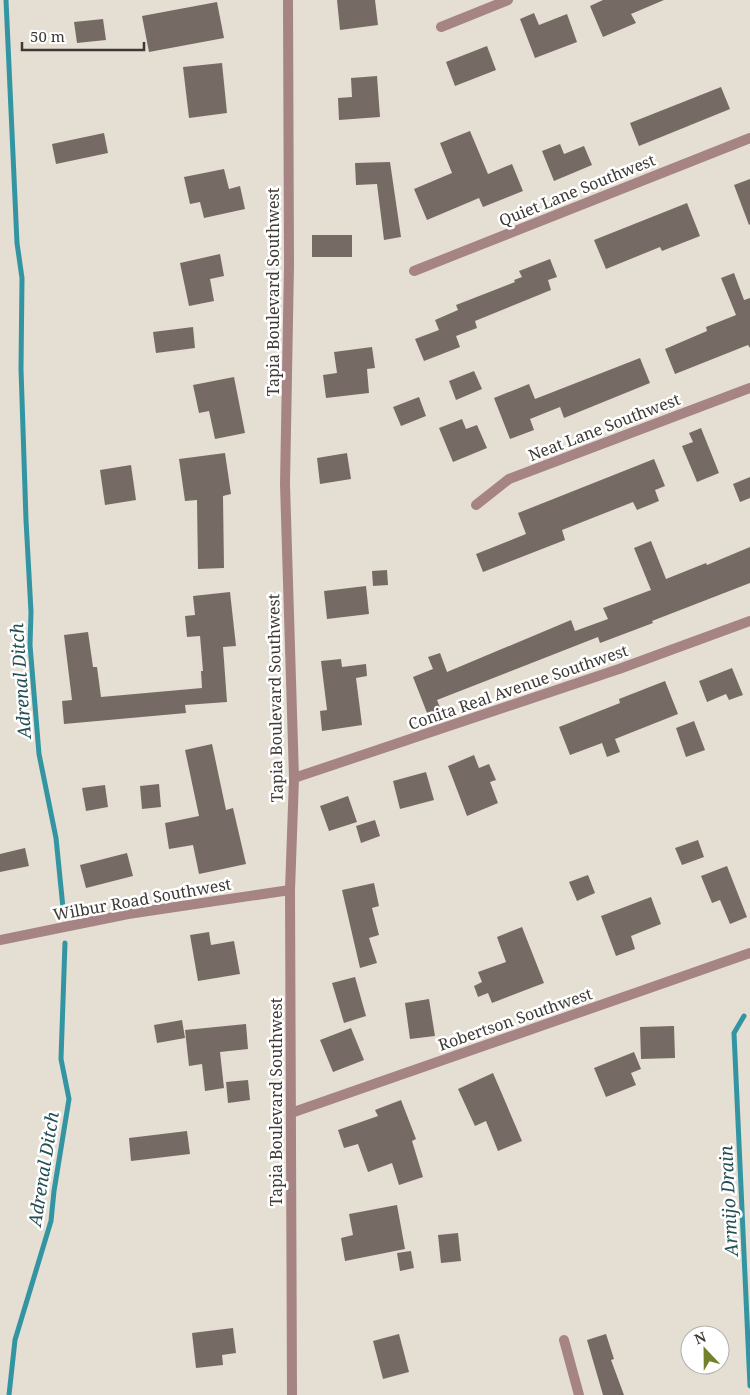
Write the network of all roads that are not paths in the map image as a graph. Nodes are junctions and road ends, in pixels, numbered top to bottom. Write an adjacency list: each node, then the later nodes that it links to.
1 (288, 0): 9 (street, Tapia Boulevard Southwest)
2 (508, 0): 3 (street)
3 (441, 27)
4 (750, 138): 5 (street, Quiet Lane Southwest)
5 (414, 271)
6 (750, 388): 7 (street, Neat Lane Southwest)
7 (476, 505)
8 (750, 621): 9 (street, Conita Real Avenue Southwest)
9 (294, 778): 10 (street, Tapia Boulevard Southwest)
10 (290, 890): 11 (street, Wilbur Road Southwest); 13 (street, Tapia Boulevard Southwest)
11 (0, 940)
12 (750, 953): 13 (street, Robertson Southwest)
13 (291, 1113): 15 (street, Tapia Boulevard Southwest)
14 (564, 1340): 16 (street)
15 (292, 1395)
16 (578, 1395)

